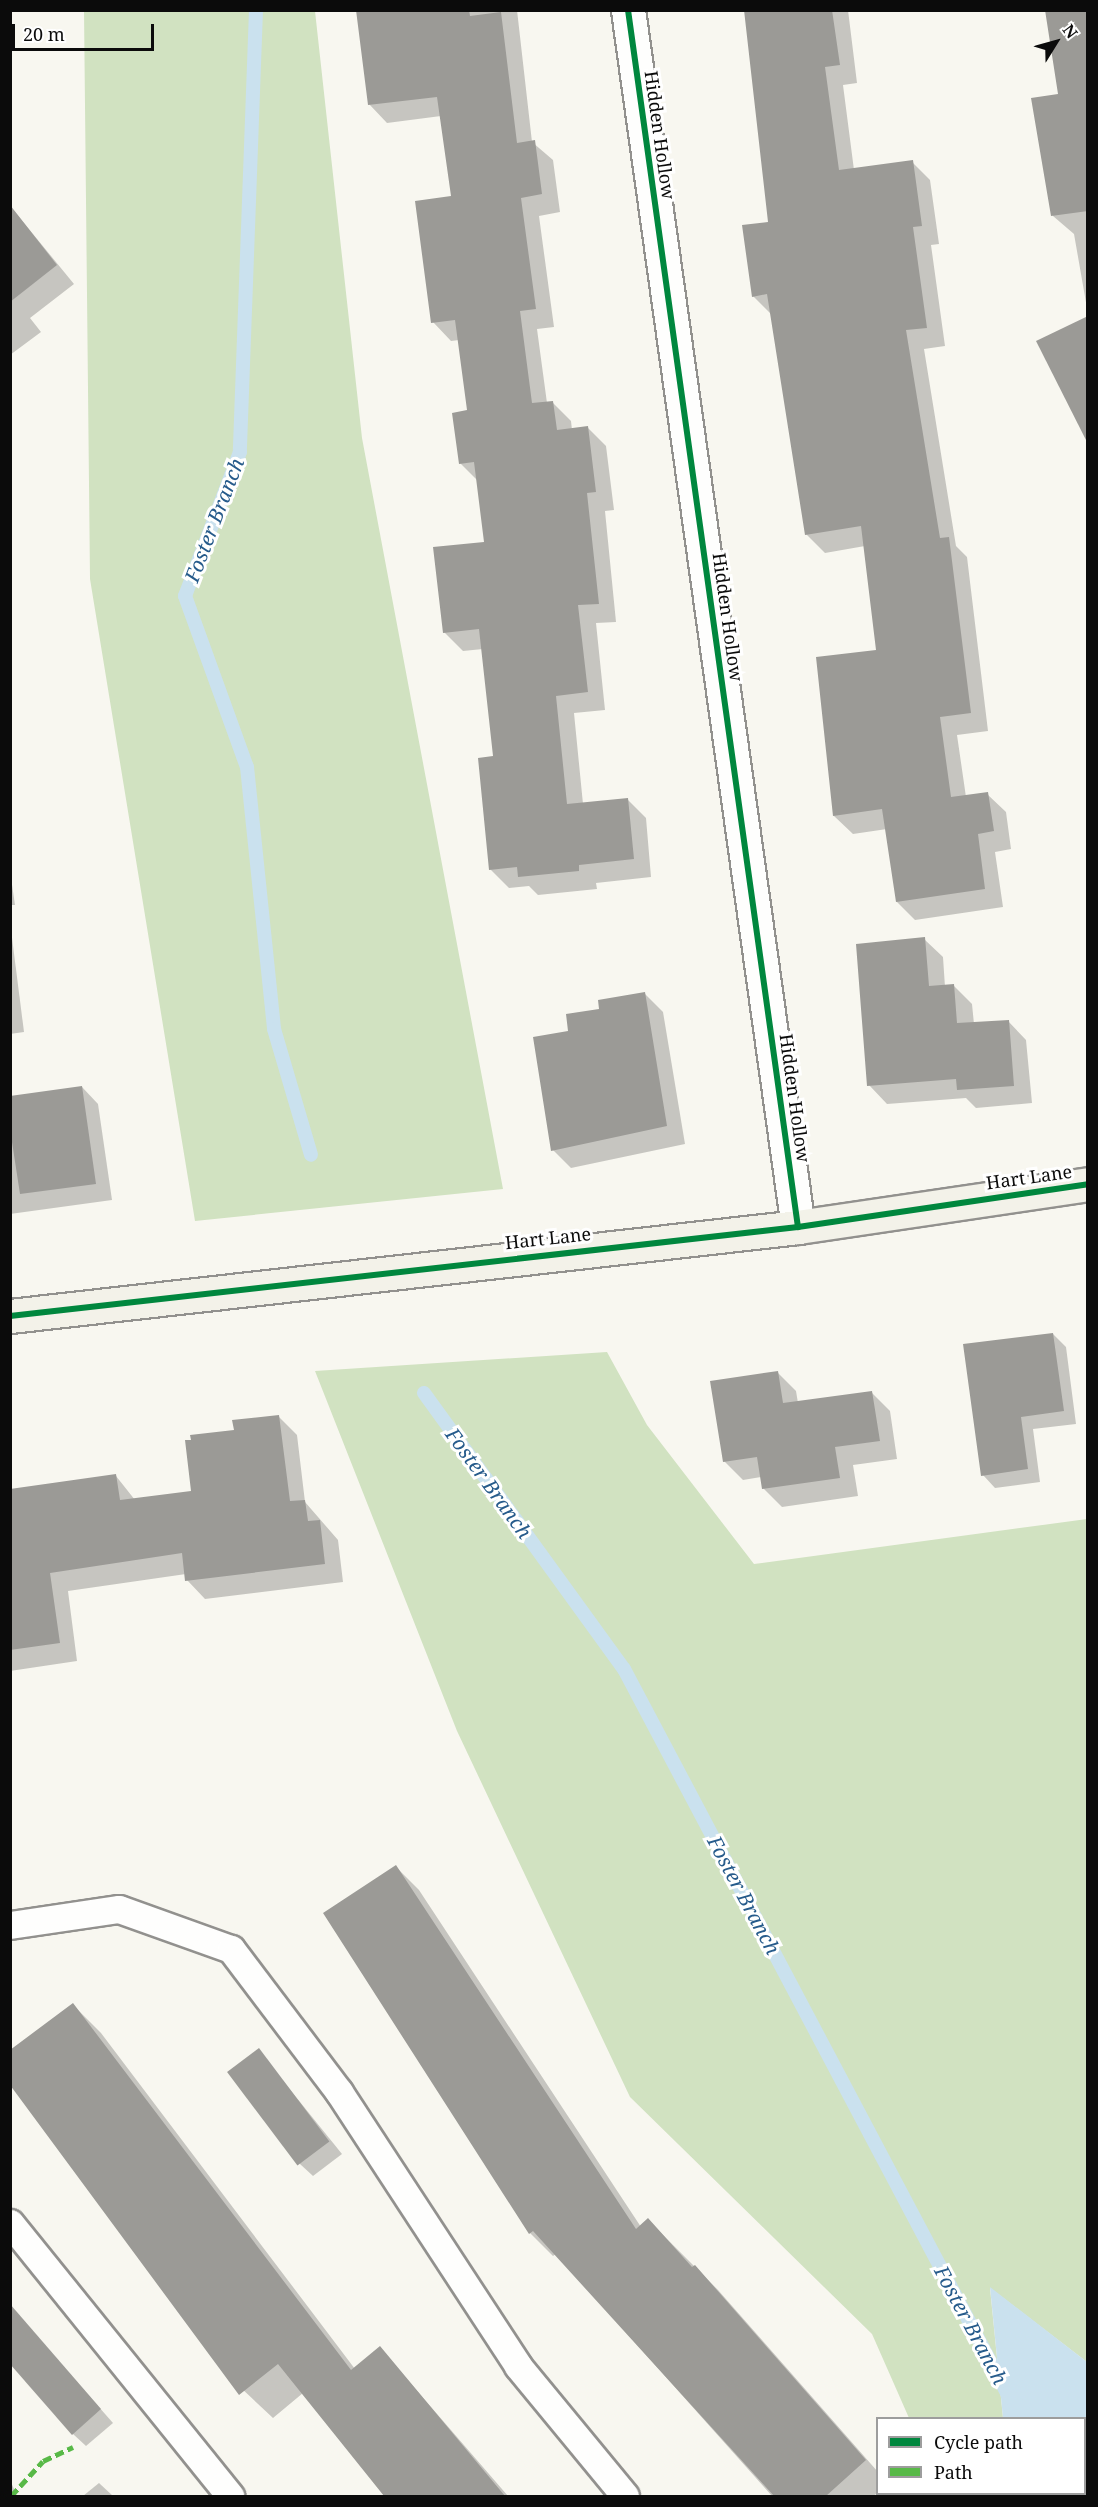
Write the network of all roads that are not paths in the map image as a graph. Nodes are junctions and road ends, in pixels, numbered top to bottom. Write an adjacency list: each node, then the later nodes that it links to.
1 (628, 10): 3 (street, Hidden Hollow)
2 (1088, 1184): 3 (street, Hart Lane)
3 (798, 1227): 4 (street, Hart Lane)
4 (10, 1316)
5 (10, 1925): 9 (lane)
6 (10, 2223): 7 (lane)
7 (20, 2251): 8 (lane)
8 (230, 2496)
9 (625, 2496)

